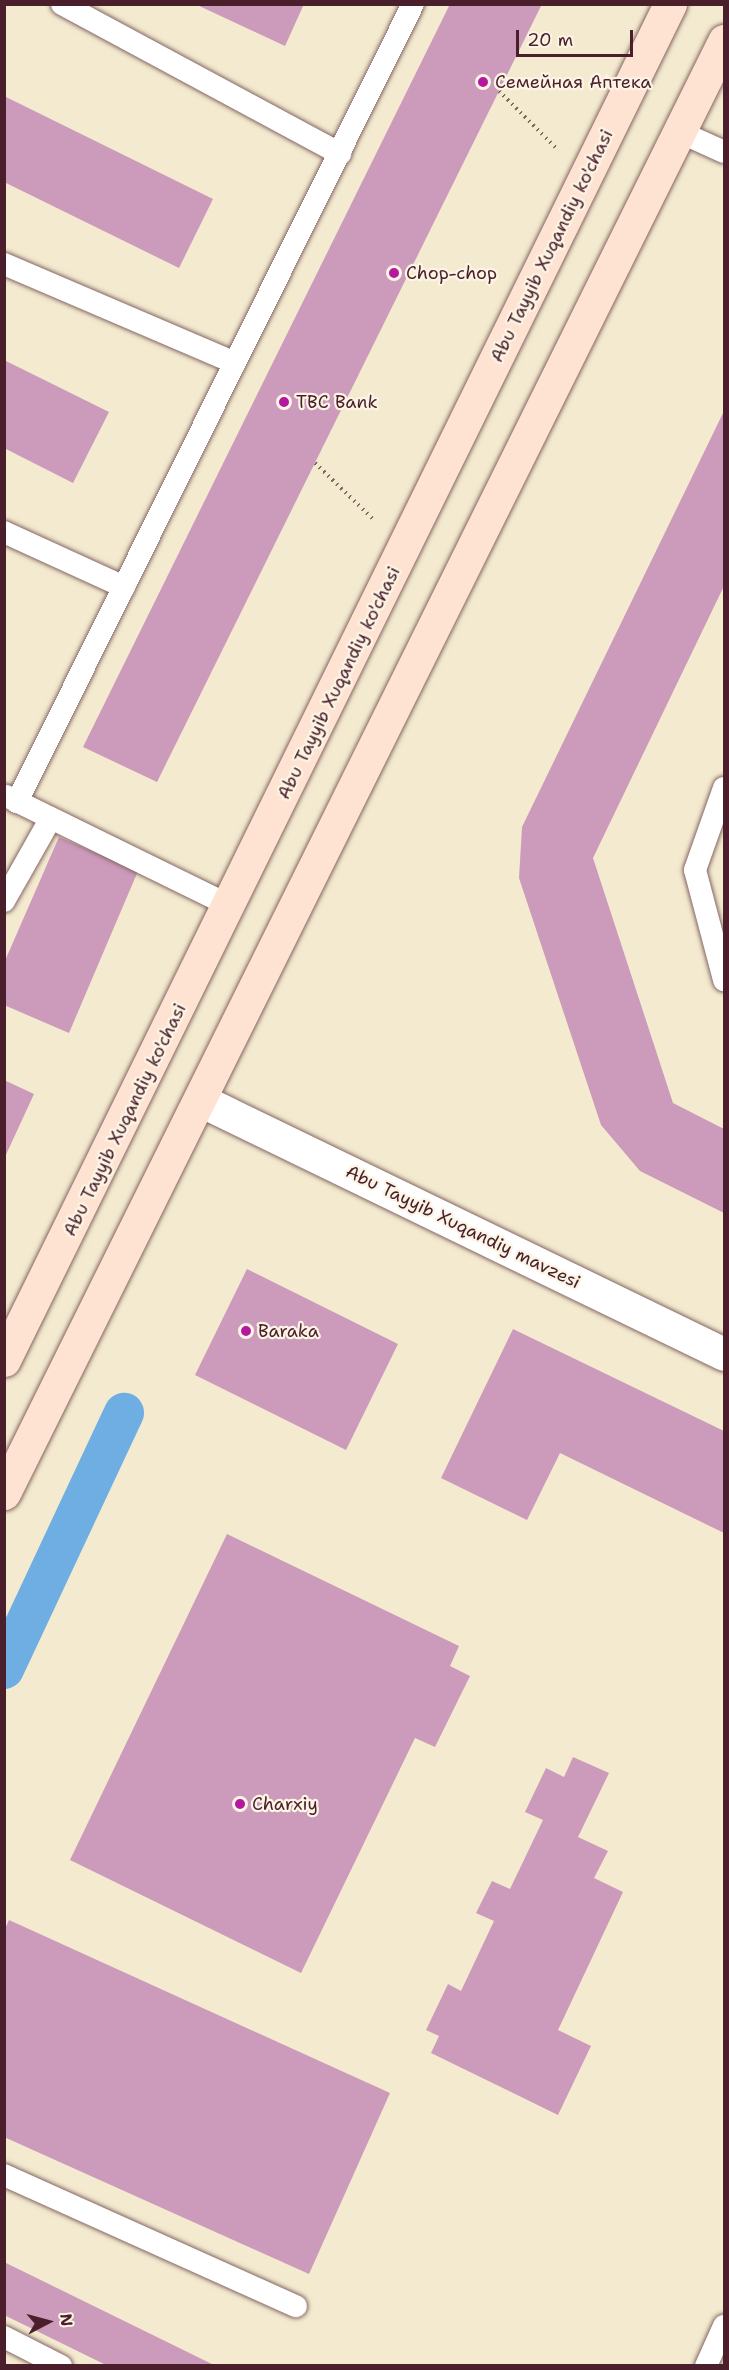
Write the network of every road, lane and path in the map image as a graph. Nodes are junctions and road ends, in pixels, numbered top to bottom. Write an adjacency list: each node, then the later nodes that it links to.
1 (62, 4): 9 (lane)
2 (413, 4): 9 (lane)
3 (670, 4): 20 (main road, Abu Tayyib Xuqandiy ko'chasi)
4 (724, 42): 6 (main road)
5 (499, 91): 7 (path)
6 (680, 132): 8 (lane); 22 (main road)
7 (560, 151)
8 (724, 152)
9 (340, 154): 11 (lane)
10 (4, 264): 11 (lane)
11 (235, 363): 15 (lane)
12 (315, 463): 13 (path)
13 (376, 523)
14 (4, 532): 15 (lane)
15 (124, 587): 17 (lane)
16 (724, 788): 21 (lane)
17 (11, 799): 18 (lane)
18 (51, 818): 19 (lane); 20 (lane)
19 (4, 901)
20 (231, 906): 24 (main road, Abu Tayyib Xuqandiy ko'chasi)
21 (724, 980)
22 (202, 1101): 23 (street, Abu Tayyib Xuqandiy mavzesi); 25 (main road)
23 (724, 1354)
24 (4, 1360)
25 (4, 1493)
26 (4, 2175): 27 (lane)
27 (296, 2306)
28 (724, 2326): 31 (lane)
29 (4, 2337): 30 (lane)
30 (61, 2366)
31 (706, 2366)

